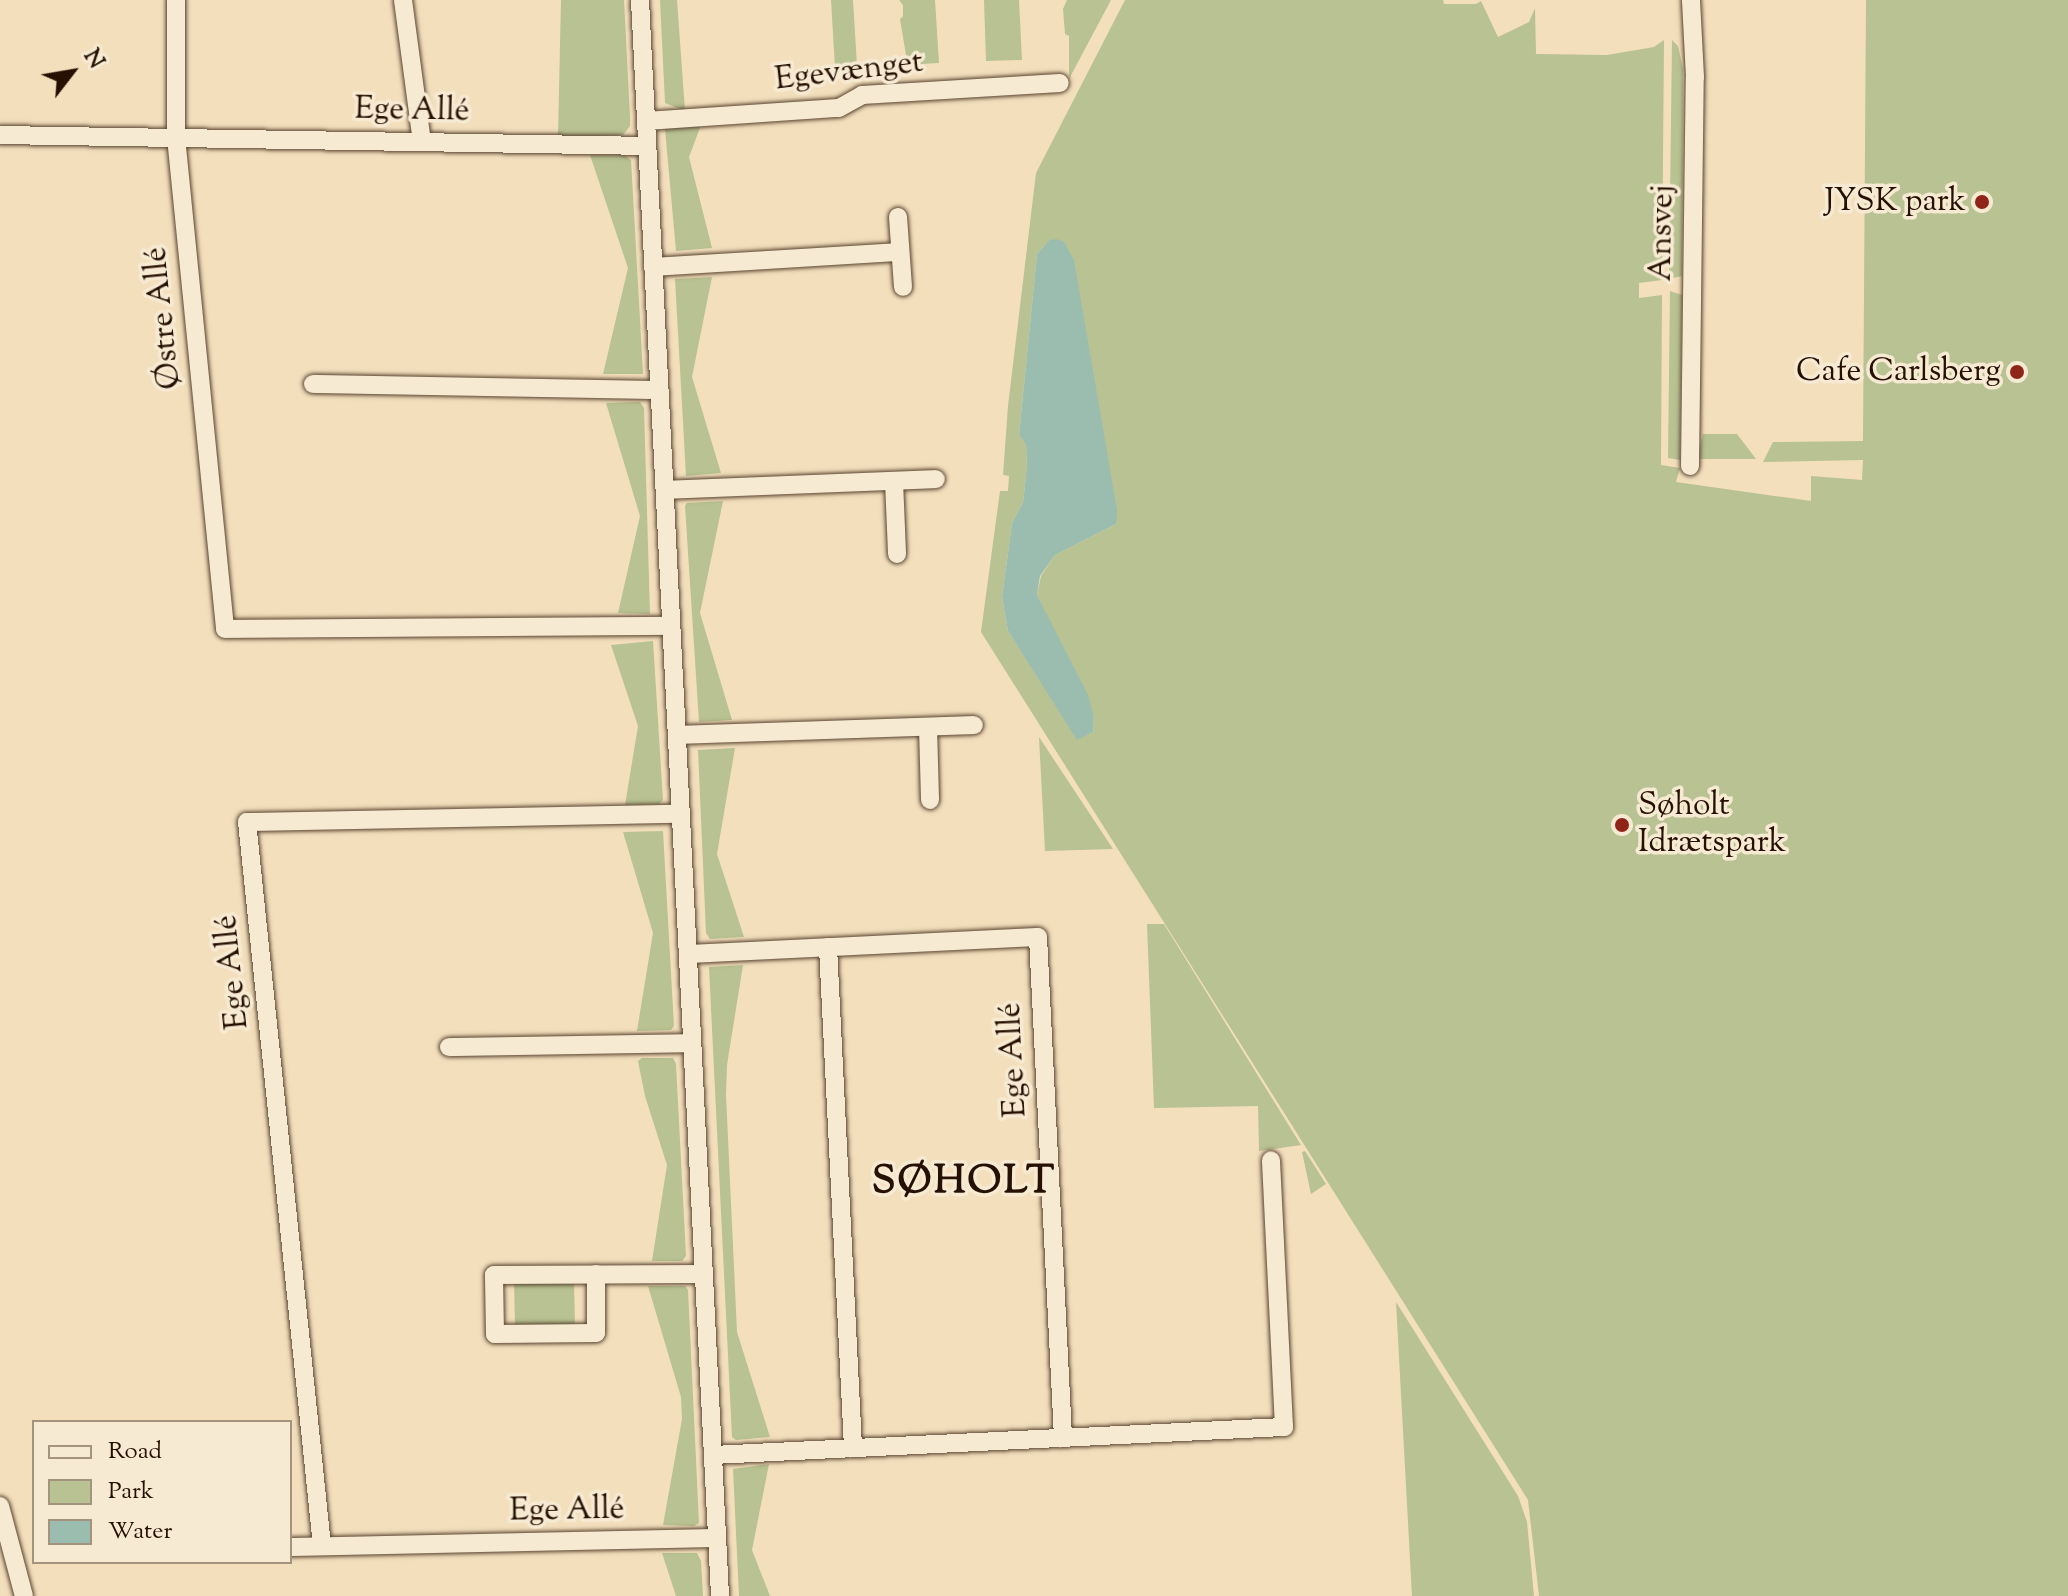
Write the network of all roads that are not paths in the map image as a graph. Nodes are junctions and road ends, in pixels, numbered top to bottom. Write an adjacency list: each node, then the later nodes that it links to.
1 (176, 0): 8 (street, Østre Allé)
2 (403, 0): 9 (street)
3 (640, 0): 6 (street)
4 (1691, 0): 17 (street, Ansvej)
5 (1060, 83): 6 (street, Egevænget)
6 (646, 121): 10 (street)
7 (0, 135): 8 (street, Ege Allé)
8 (176, 137): 9 (street, Ege Allé); 22 (street, Østre Allé)
9 (422, 142): 10 (street, Ege Allé)
10 (647, 146): 13 (street)
11 (898, 217): 12 (street)
12 (900, 252): 13 (street); 14 (street)
13 (653, 267): 16 (street)
14 (903, 287)
15 (313, 384): 16 (street)
16 (659, 390): 20 (street)
17 (1690, 466)
18 (936, 479): 19 (street)
19 (894, 481): 20 (street); 21 (street)
20 (665, 490): 22 (street)
21 (897, 554)
22 (671, 626): 25 (street)
23 (974, 725): 24 (street)
24 (928, 727): 25 (street); 26 (street)
25 (677, 735): 27 (street)
26 (930, 800)
27 (681, 814): 29 (street); 40 (street, Ege Allé)
28 (828, 947): 29 (street, Ege Allé); 35 (street, Ege Allé); 36 (street)
29 (688, 954): 30 (street)
30 (692, 1043): 31 (street); 34 (street)
31 (449, 1047)
32 (1271, 1160): 35 (street)
33 (596, 1274): 33 (street); 34 (street)
34 (704, 1274): 37 (street)
35 (1063, 1438): 36 (street)
36 (853, 1448): 37 (street)
37 (713, 1455): 39 (street)
38 (0, 1506): 42 (street)
39 (717, 1538): 40 (street, Ege Allé); 43 (street)
40 (322, 1546): 41 (street, Ege Allé)
41 (292, 1547)
42 (24, 1596)
43 (720, 1596)

